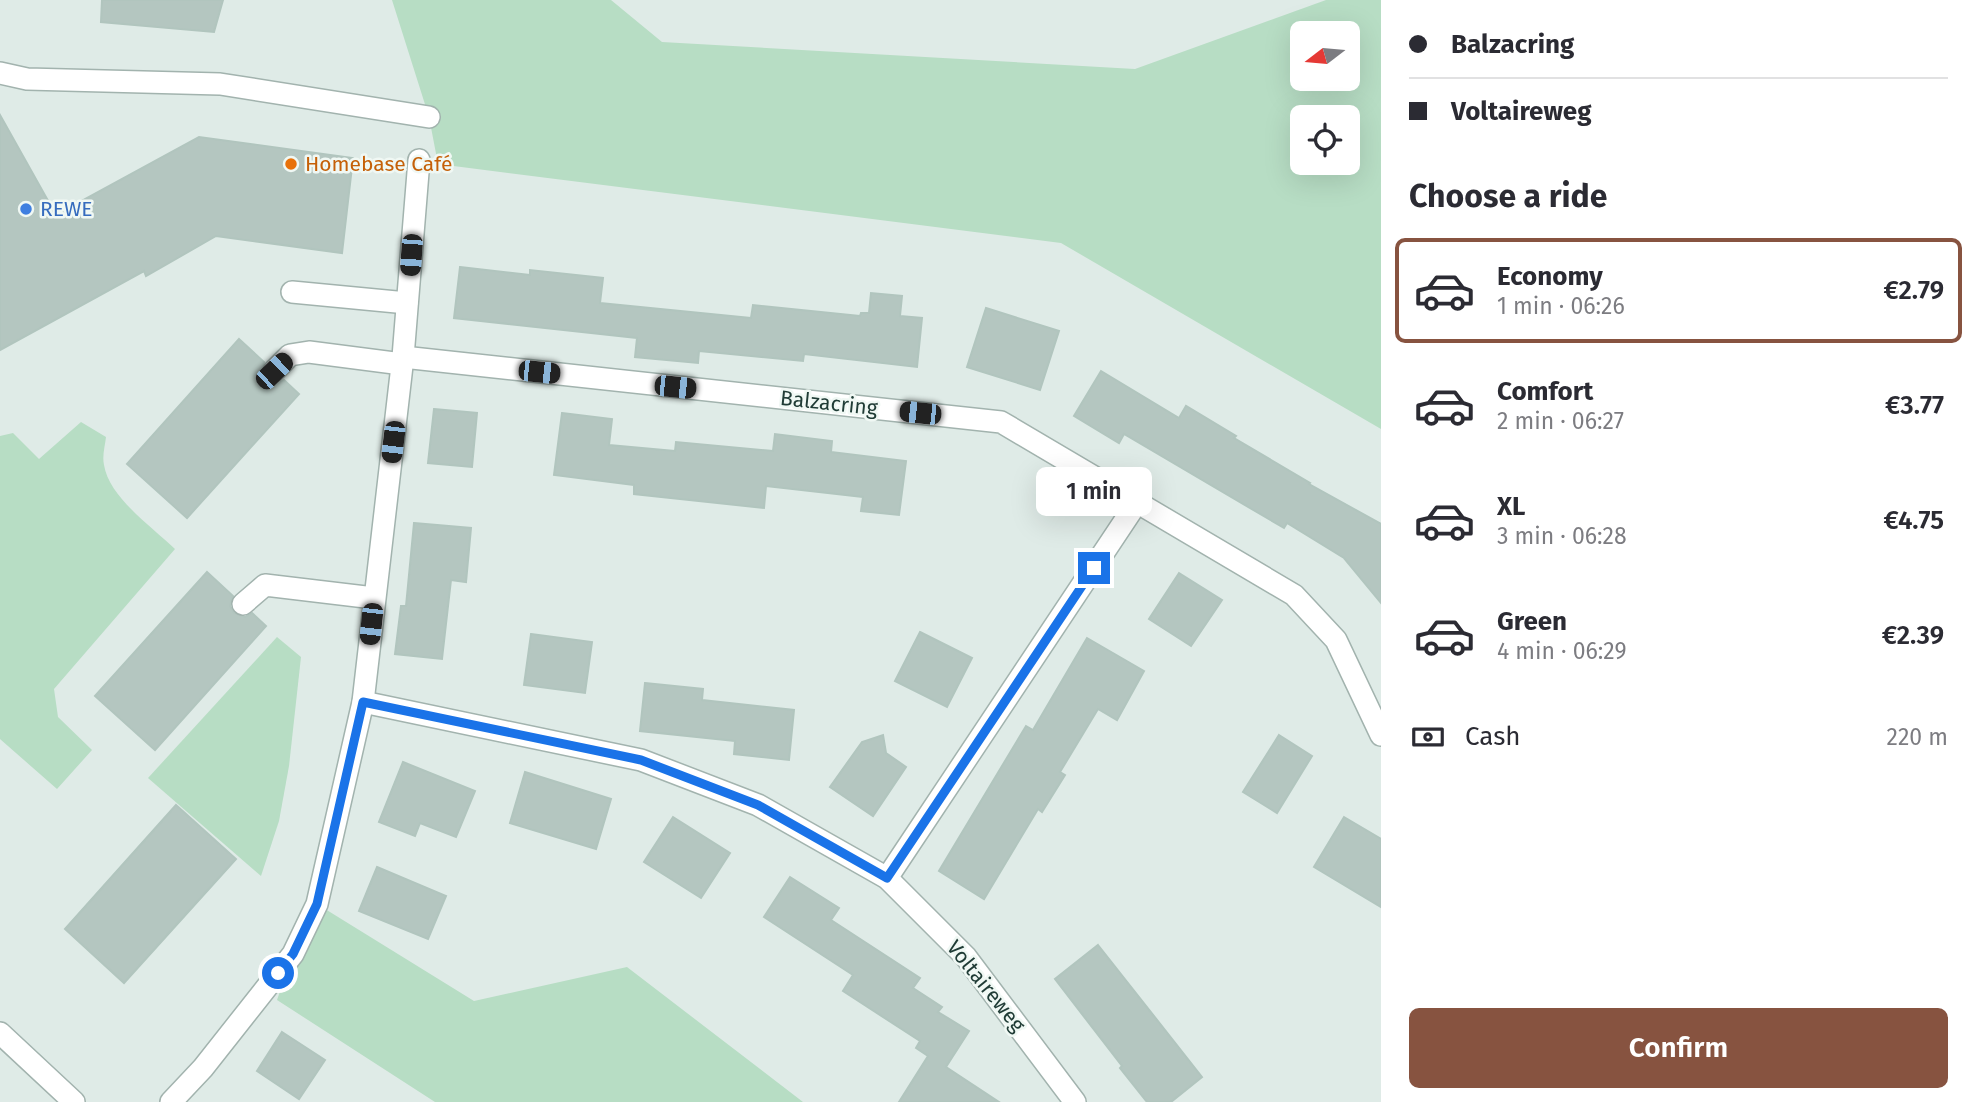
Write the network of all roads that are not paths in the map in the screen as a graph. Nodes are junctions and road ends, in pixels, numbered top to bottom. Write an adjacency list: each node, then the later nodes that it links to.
1 (0, 73): 2 (street)
2 (429, 117)
3 (419, 160): 5 (street)
4 (292, 292): 5 (street)
5 (407, 303): 6 (street)
6 (403, 361): 7 (street, Balzacring); 8 (street, Balzacring); 9 (street)
7 (274, 371)
8 (1138, 501): 12 (street, Balzacring); 13 (street)
9 (374, 598): 10 (street); 11 (street)
10 (243, 604)
11 (363, 702): 13 (street, Voltaireweg); 16 (street)
12 (1381, 735)
13 (887, 878): 17 (street, Voltaireweg)
14 (0, 1033): 15 (street)
15 (74, 1102)
16 (171, 1102)
17 (1075, 1102)

